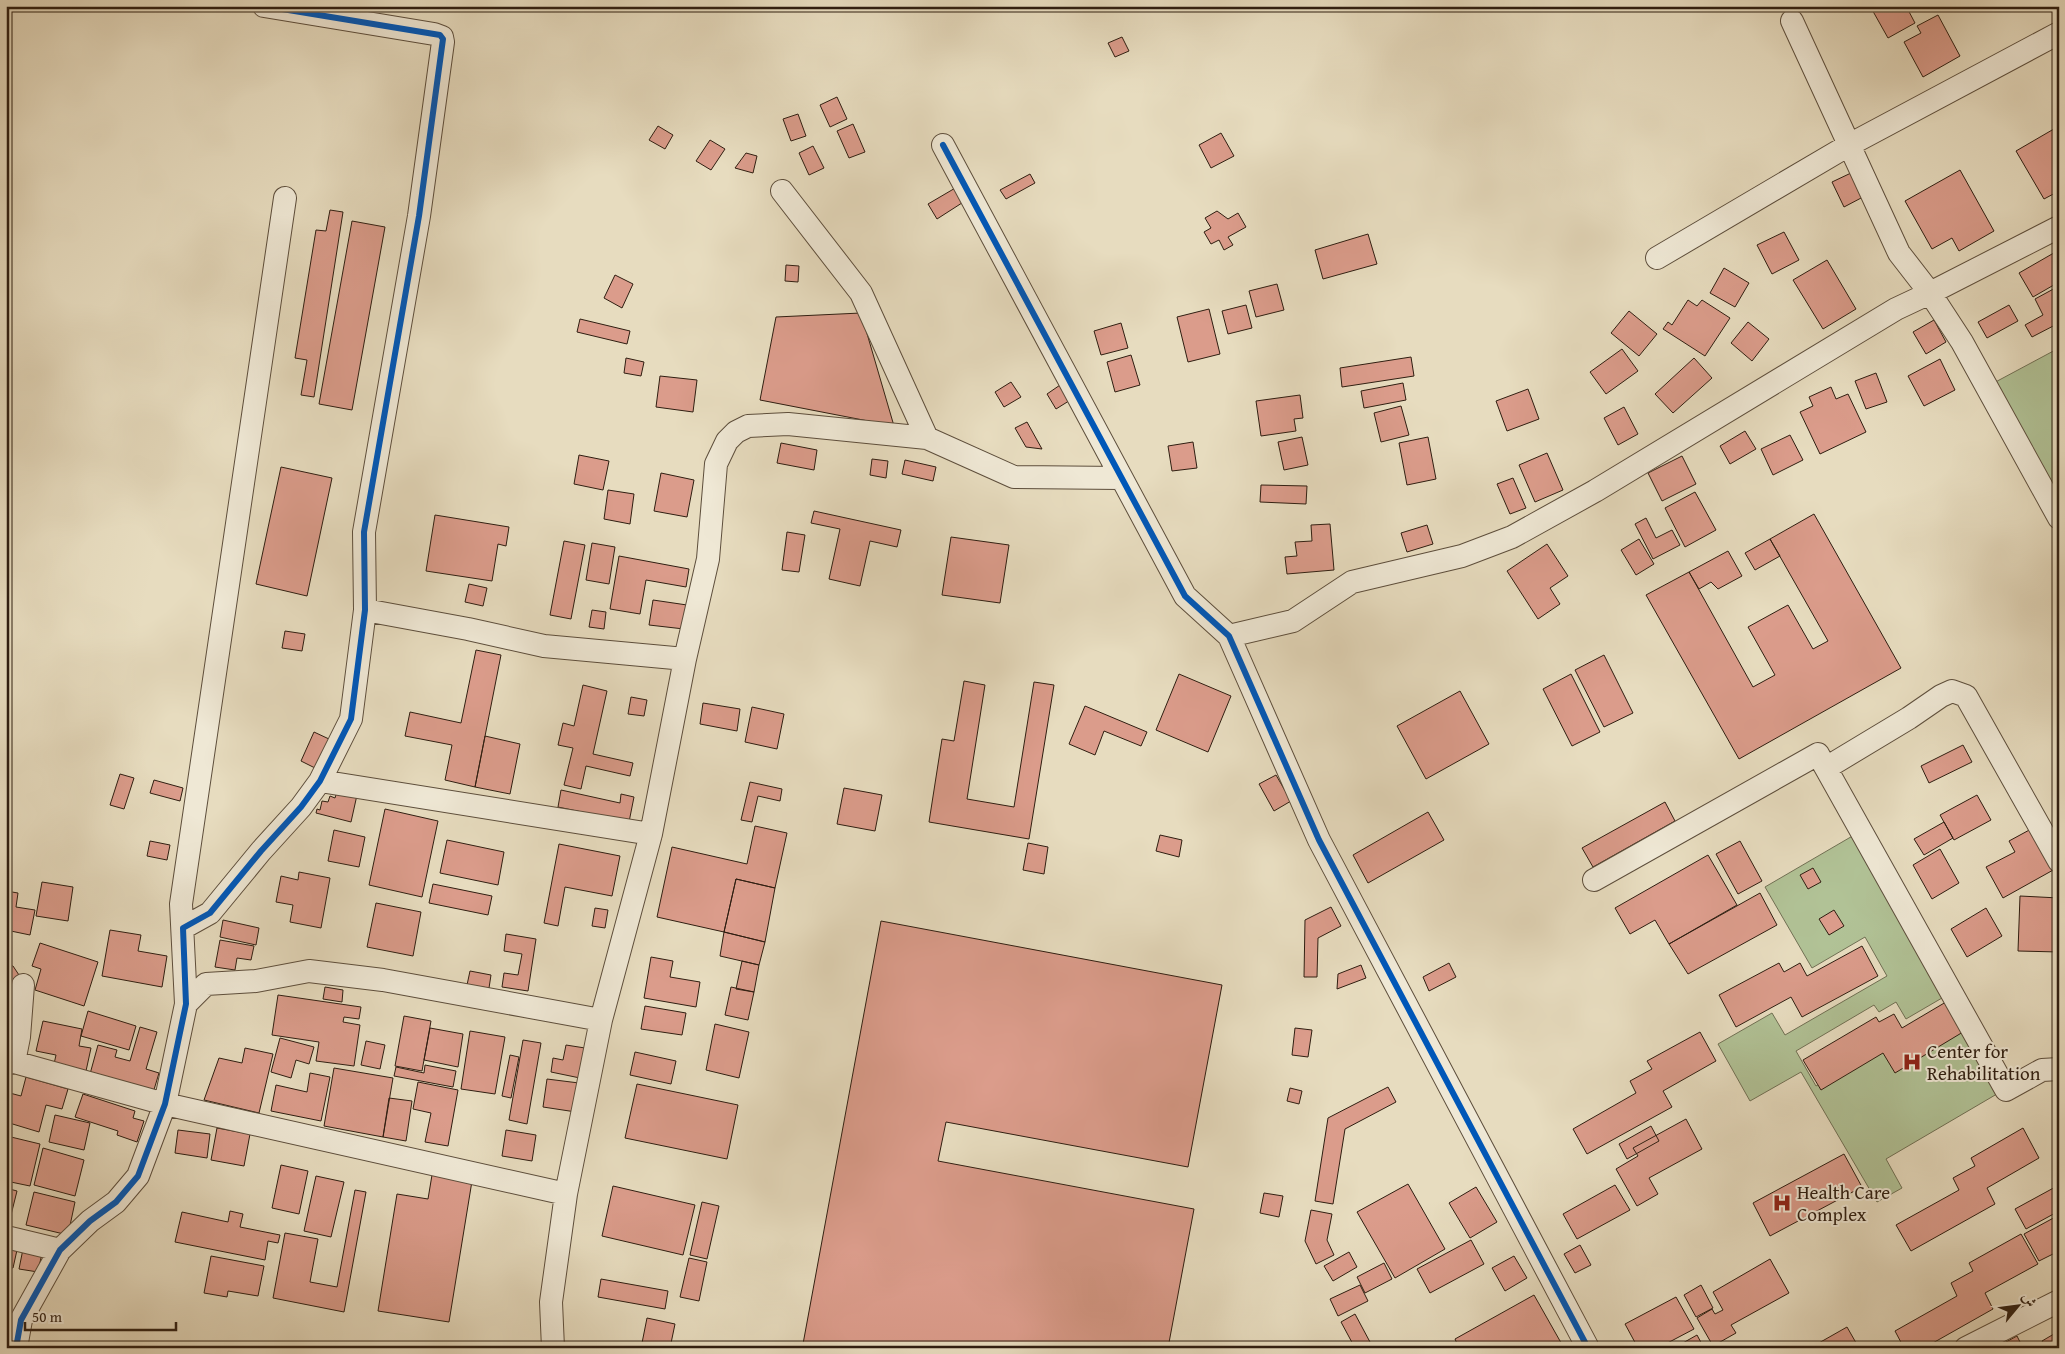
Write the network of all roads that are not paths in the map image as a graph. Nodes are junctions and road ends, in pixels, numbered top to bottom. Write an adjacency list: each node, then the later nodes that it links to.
1 (264, 6): 14 (street)
2 (1792, 21): 5 (street)
3 (2059, 33): 5 (street)
4 (943, 145): 12 (street)
5 (1849, 145): 9 (street); 10 (street)
6 (782, 191): 11 (street)
7 (285, 198): 22 (street)
8 (2059, 227): 10 (street)
9 (1657, 258)
10 (1930, 293): 13 (street); 15 (street)
11 (927, 438): 12 (street); 16 (street)
12 (1121, 478): 15 (street)
13 (2059, 518)
14 (365, 610): 16 (street); 18 (street)
15 (1229, 636): 36 (street)
16 (685, 659): 19 (street)
17 (1826, 768): 20 (street); 21 (street); 27 (street)
18 (320, 781): 19 (street); 22 (street)
19 (651, 834): 25 (street)
20 (2059, 861)
21 (1594, 880)
22 (183, 928): 24 (street)
23 (23, 985): 26 (street)
24 (186, 1004): 25 (street); 28 (street)
25 (601, 1020): 29 (street)
26 (10, 1063): 28 (street)
27 (2059, 1069)
28 (165, 1104): 29 (street); 31 (street)
29 (566, 1194): 35 (street)
30 (6, 1237): 31 (street)
31 (60, 1250): 33 (street)
32 (2059, 1302): 37 (street)
33 (14, 1318): 34 (street)
34 (16, 1348)
35 (553, 1348)
36 (1588, 1348)
37 (1966, 1348)

